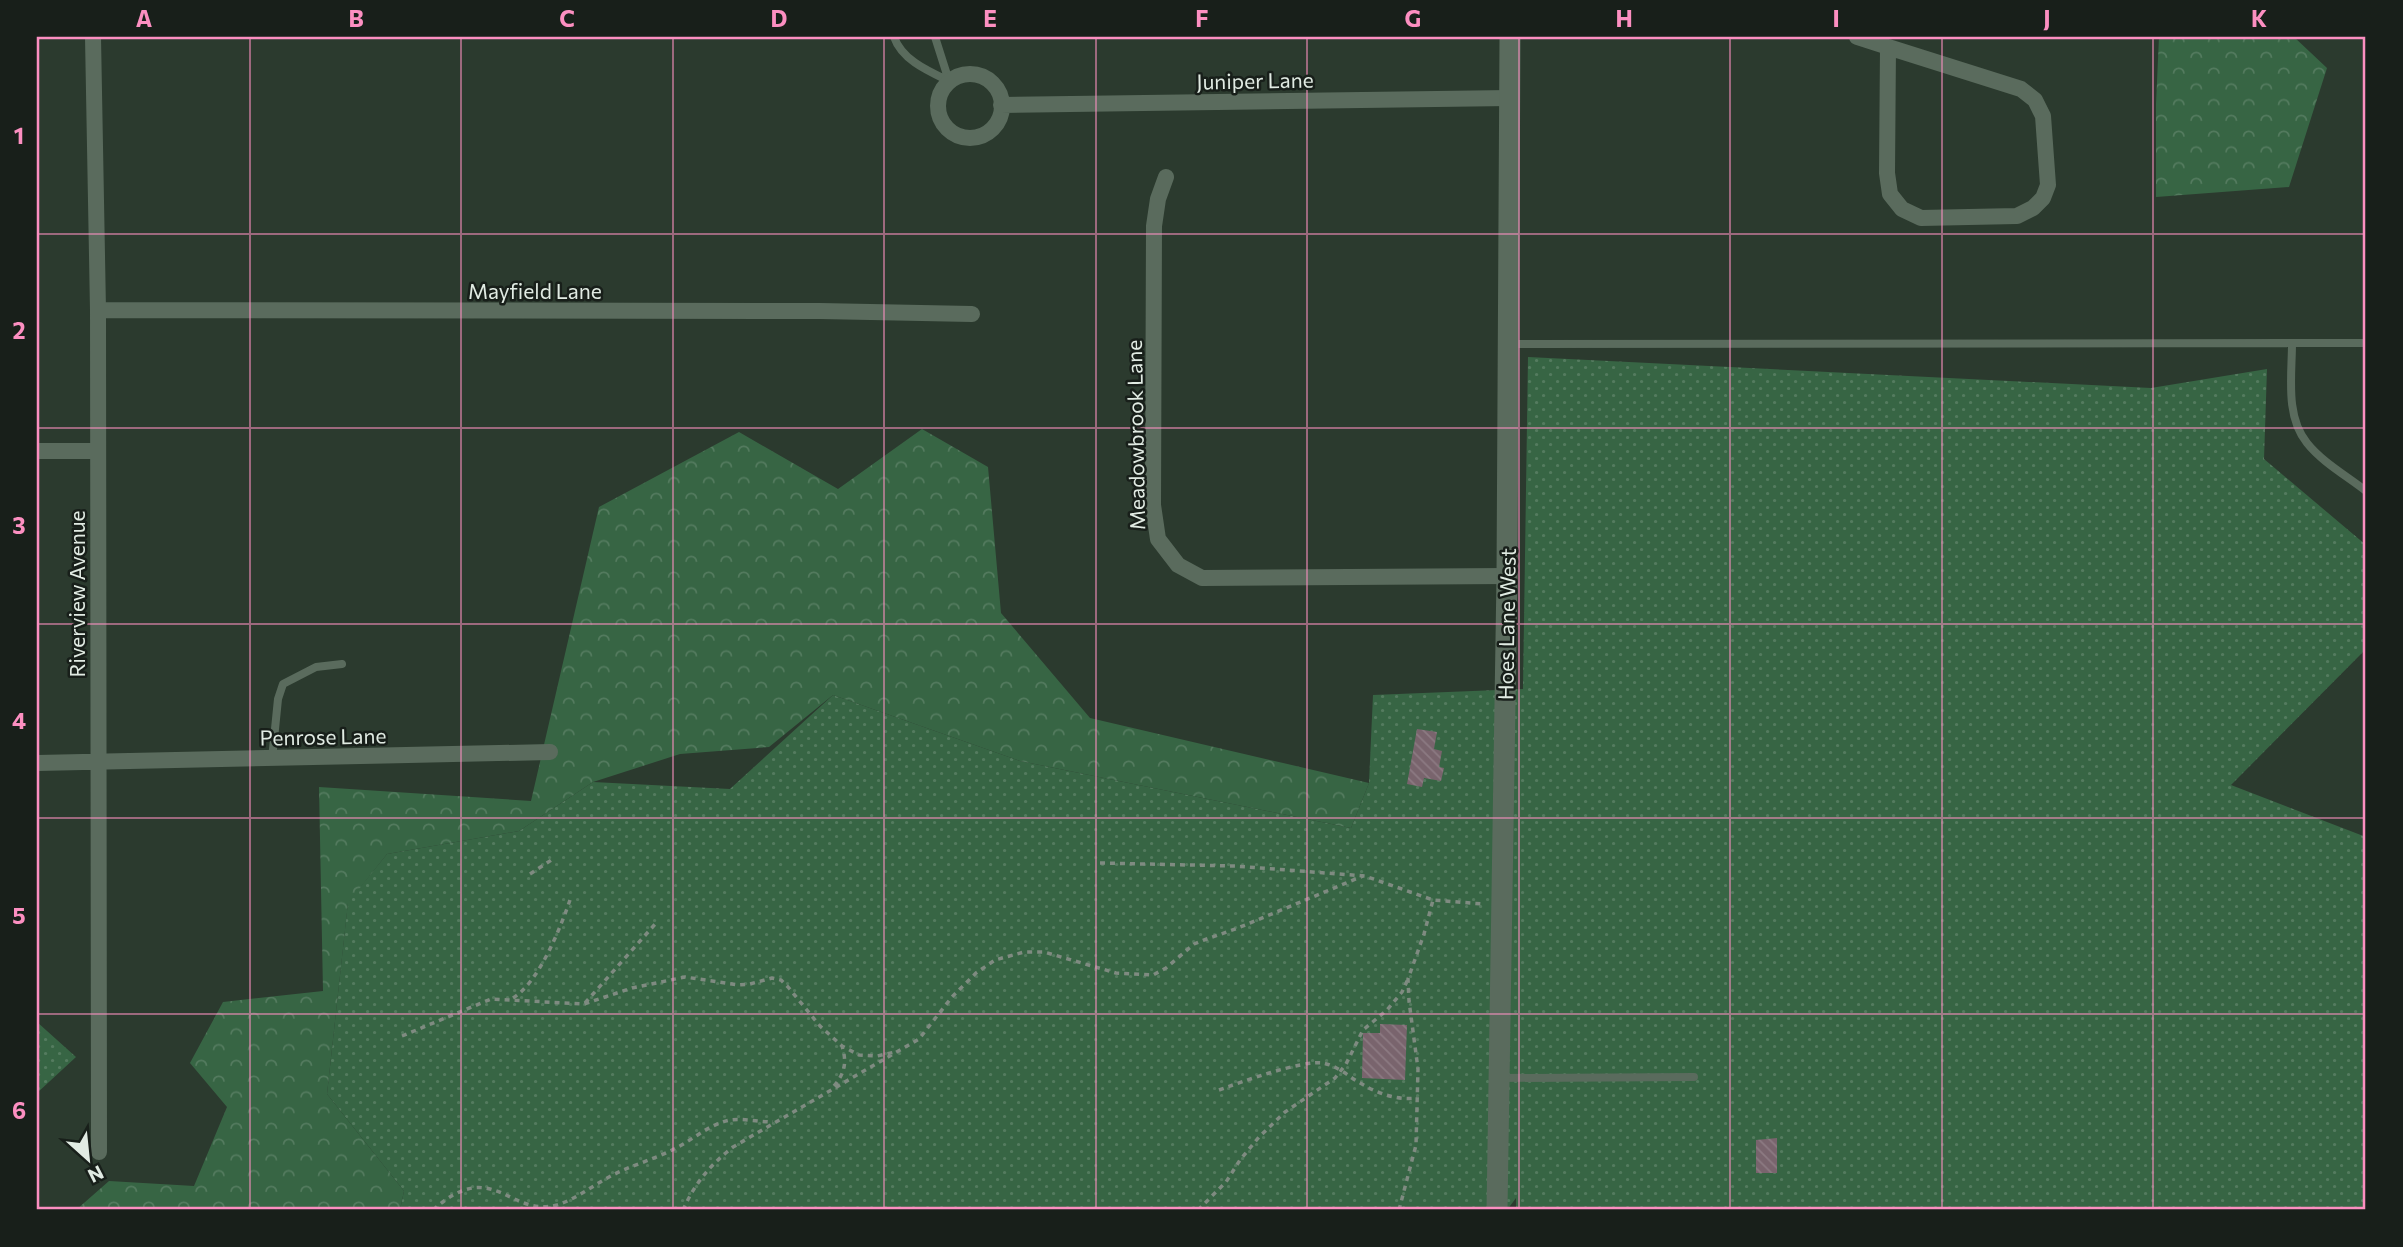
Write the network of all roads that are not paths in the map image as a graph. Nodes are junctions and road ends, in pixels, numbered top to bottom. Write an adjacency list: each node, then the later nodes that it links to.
1 (93, 37): 11 (street, Riverview Avenue)
2 (894, 37): 7 (lane)
3 (935, 37): 7 (lane)
4 (1510, 37): 8 (street, Hoes Lane West)
5 (1857, 37): 6 (street)
6 (1888, 47): 6 (street)
7 (949, 82): 9 (street); 9 (street)
8 (1510, 98): 9 (street, Juniper Lane); 15 (street, Hoes Lane West)
9 (1001, 104)
10 (1166, 177): 19 (street, Meadowbrook Lane)
11 (98, 310): 12 (street, Mayfield Lane); 17 (street, Riverview Avenue)
12 (972, 314)
13 (2292, 342): 14 (lane); 15 (lane); 18 (lane)
14 (2366, 343)
15 (1509, 344): 19 (street, Hoes Lane West)
16 (37, 451): 17 (street)
17 (97, 451): 23 (street, Riverview Avenue)
18 (2366, 491)
19 (1507, 576): 26 (street, Hoes Lane West)
20 (342, 664): 22 (lane)
21 (550, 752): 22 (street, Penrose Lane)
22 (272, 759): 23 (street, Penrose Lane)
23 (98, 762): 24 (street, Penrose Lane); 27 (street, Riverview Avenue)
24 (37, 763)
25 (1694, 1077): 26 (lane)
26 (1500, 1078): 28 (street, Hoes Lane West)
27 (99, 1152)
28 (1497, 1210)

